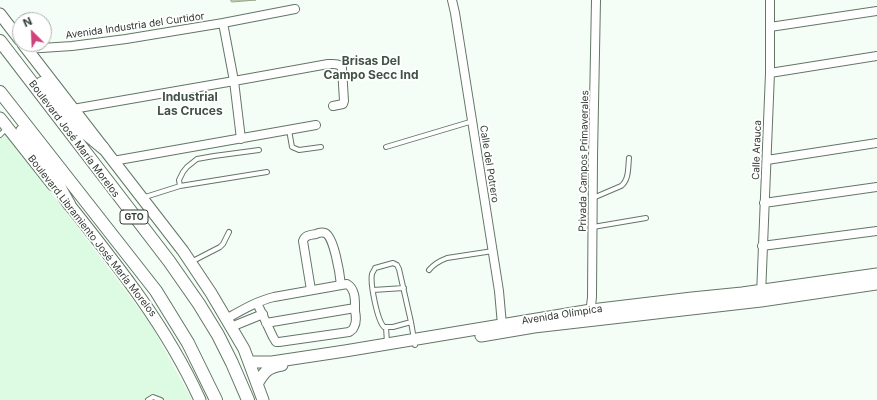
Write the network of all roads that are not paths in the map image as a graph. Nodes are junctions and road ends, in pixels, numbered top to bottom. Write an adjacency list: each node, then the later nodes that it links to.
1 (452, 0): 21 (street, Calle del Potrero)
2 (596, 0): 38 (street, Privada Campos Primaverales)
3 (770, 0): 8 (street, Calle Arauca)
4 (295, 9): 7 (street, Avenida Industria del Curtidor)
5 (877, 12): 8 (street)
6 (0, 14): 9 (street)
7 (223, 23): 11 (street, Avenida Industria del Curtidor); 15 (street)
8 (770, 27): 14 (street, Calle Arauca)
9 (12, 30)
10 (1, 42): 29 (main road); 73 (main road, Boulevard José María Morelos / GTO)
11 (52, 45)
12 (29, 52): 19 (street)
13 (877, 56): 14 (street)
14 (770, 73): 32 (street, Calle Arauca)
15 (234, 81): 18 (street); 19 (street); 25 (street)
16 (0, 92): 72 (main road, GTO)
17 (0, 101): 40 (main road)
18 (333, 106)
19 (73, 109): 29 (street)
20 (0, 118): 24 (street, Boulevard Libramiento José María Morelos)
21 (472, 121): 28 (lane); 46 (street, Calle del Potrero)
22 (316, 125): 23 (street)
23 (289, 130): 25 (street); 27 (lane)
24 (4, 131): 40 (street, Boulevard Libramiento José María Morelos)
25 (241, 139): 33 (street)
26 (877, 143): 32 (street)
27 (321, 147)
28 (386, 147)
29 (103, 148): 33 (street)
30 (259, 150): 35 (lane)
31 (629, 158): 38 (lane)
32 (767, 160): 39 (street, Calle Arauca)
33 (113, 161): 37 (street)
34 (267, 172): 35 (lane)
35 (180, 186): 37 (lane)
36 (877, 187): 39 (street)
37 (142, 198): 47 (street)
38 (592, 199): 42 (street, Privada Campos Primaverales)
39 (764, 203): 45 (street, Calle Arauca)
40 (69, 204): 71 (street, Boulevard Libramiento José María Morelos)
41 (646, 218): 42 (lane)
42 (593, 227): 59 (street, Privada Campos Primaverales)
43 (877, 231): 45 (street)
44 (230, 232): 47 (lane)
45 (762, 246): 55 (street, Calle Arauca)
46 (492, 251): 48 (lane); 64 (street, Calle del Potrero)
47 (191, 262): 61 (street)
48 (429, 270)
49 (877, 274): 55 (street, Avenida Olímpica)
50 (877, 284): 55 (street, Avenida Olímpica)
51 (342, 285): 53 (street); 53 (street); 57 (street)
52 (404, 288): 54 (lane); 54 (lane); 60 (lane)
53 (311, 290): 56 (street)
54 (373, 290): 63 (lane)
55 (761, 296): 59 (street, Avenida Olímpica)
56 (258, 302): 58 (street); 61 (street)
57 (355, 308): 62 (street); 62 (street)
58 (263, 314): 61 (street); 62 (street)
59 (590, 316): 64 (street, Avenida Olímpica)
60 (411, 322): 63 (lane); 65 (lane)
61 (228, 323): 67 (street)
62 (266, 323)
63 (386, 327): 66 (lane)
64 (503, 328): 65 (street, Avenida Olímpica)
65 (415, 342): 66 (street, Avenida Olímpica)
66 (387, 347): 67 (street, Avenida Olímpica); 68 (street, Avenida Olímpica)
67 (249, 362): 68 (street)
68 (257, 384): 74 (street)
69 (148, 400): 70 (lane)
70 (161, 400)
71 (200, 400)
72 (216, 400)
73 (248, 400)
74 (263, 400)

